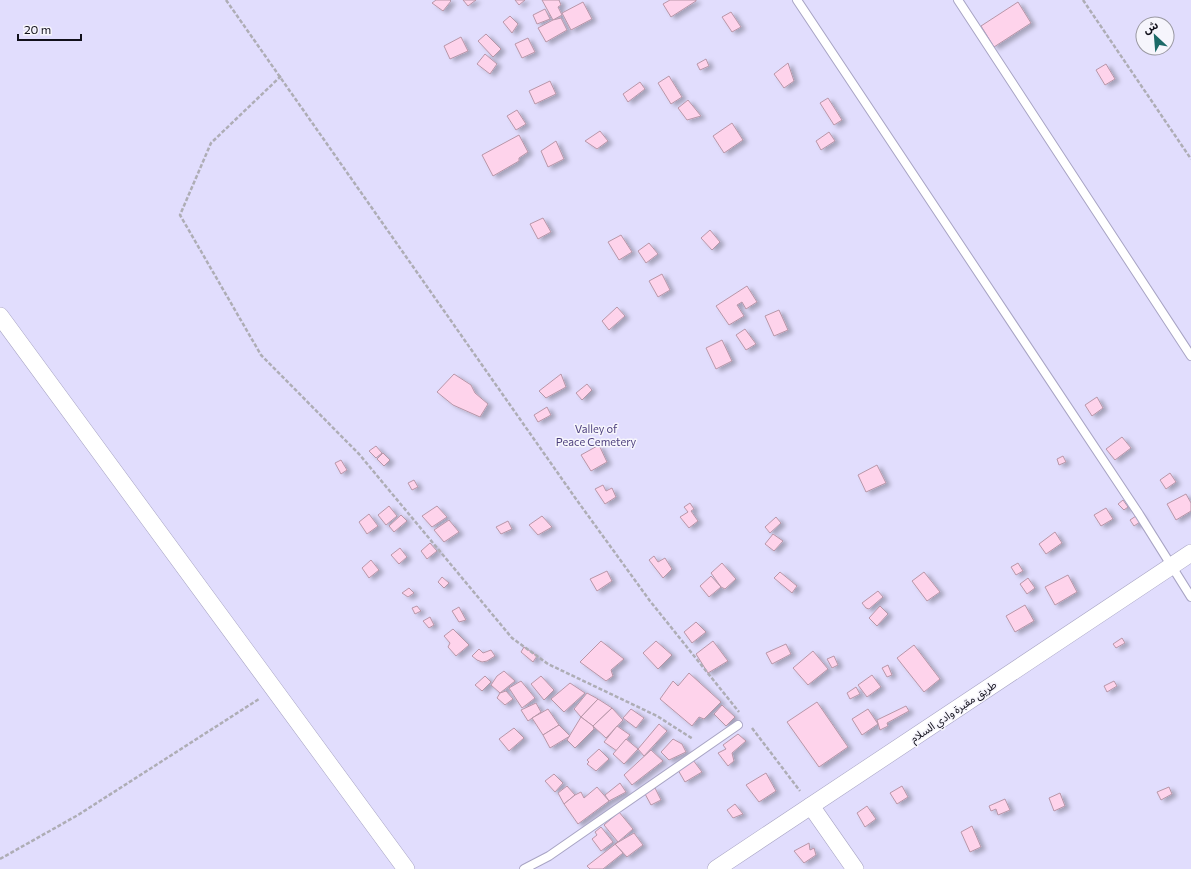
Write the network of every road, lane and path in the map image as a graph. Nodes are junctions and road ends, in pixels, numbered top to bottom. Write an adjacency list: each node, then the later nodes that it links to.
1 (226, 0): 5 (path)
2 (797, 0): 10 (lane)
3 (958, 0): 8 (lane)
4 (1083, 0): 6 (path)
5 (281, 76): 13 (path); 15 (path)
6 (1191, 159)
7 (0, 316): 12 (street)
8 (1191, 356)
9 (1191, 552): 10 (street, طريق مقبرة وادي السلام)
10 (1172, 566): 11 (lane); 16 (street, طريق مقبرة وادي السلام)
11 (1191, 597)
12 (274, 689): 17 (path); 18 (street)
13 (745, 720): 14 (path); 16 (path)
14 (738, 725): 15 (lane)
15 (706, 748): 19 (lane)
16 (811, 806): 20 (street, طريق مقبرة وادي السلام); 21 (street)
17 (0, 859)
18 (406, 869)
19 (524, 869)
20 (716, 869)
21 (855, 869)

